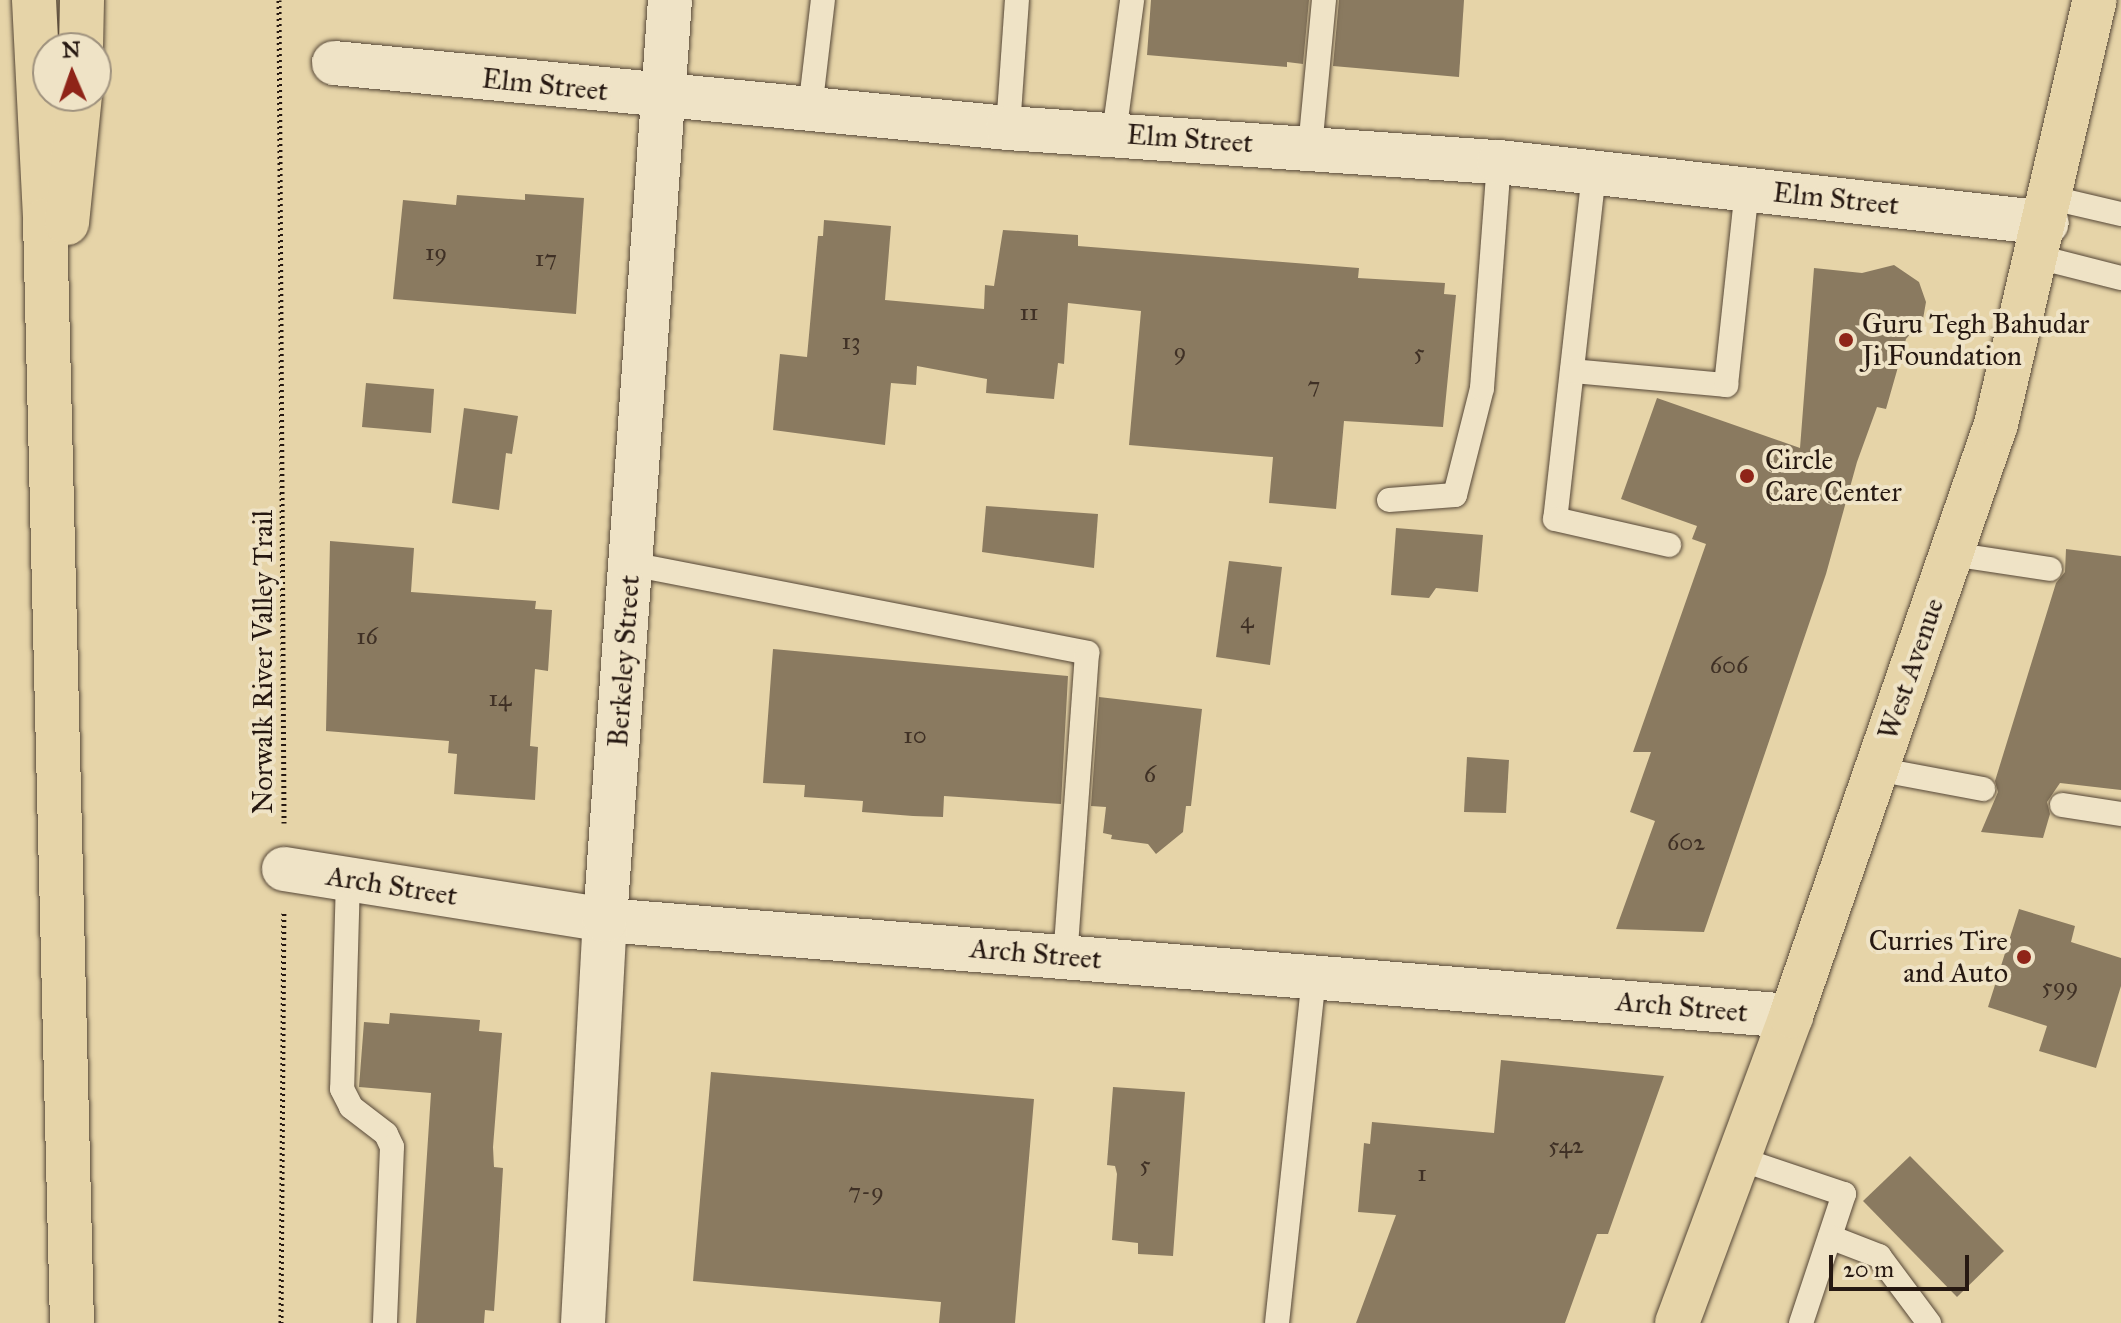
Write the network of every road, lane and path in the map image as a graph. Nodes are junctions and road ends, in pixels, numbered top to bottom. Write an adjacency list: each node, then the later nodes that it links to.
1 (34, 0): 25 (main road)
2 (82, 0): 10 (main road)
3 (279, 0): 35 (path, Norwalk River Valley Trail)
4 (670, 0): 12 (street, Berkeley Street)
5 (823, 0): 13 (lane)
6 (1017, 0): 15 (lane)
7 (1132, 0): 16 (lane)
8 (1324, 0): 17 (lane)
9 (2095, 0): 22 (main road, West Avenue)
10 (81, 32)
11 (334, 63): 12 (street, Elm Street)
12 (664, 97): 13 (street, Elm Street); 29 (street, Berkeley Street)
13 (810, 110): 15 (street, Elm Street)
14 (78, 112): 25 (main road)
15 (1008, 128): 16 (street, Elm Street)
16 (1114, 134): 17 (street, Elm Street)
17 (1310, 148): 18 (street, Elm Street)
18 (1499, 162): 19 (street, Elm Street); 26 (lane)
19 (1594, 173): 20 (street, Elm Street); 24 (lane)
20 (1747, 189): 22 (street, Elm Street); 24 (lane)
21 (2121, 214): 22 (lane)
22 (2046, 226): 23 (lane); 28 (main road, West Avenue)
23 (2121, 278)
24 (1572, 371): 27 (lane)
25 (49, 392): 44 (main road)
26 (1389, 500)
27 (1669, 545)
28 (1951, 554): 30 (lane); 31 (main road, West Avenue)
29 (631, 564): 37 (street, Berkeley Street); 38 (lane)
30 (2050, 569)
31 (1876, 769): 32 (lane); 40 (main road, West Avenue)
32 (1983, 789)
33 (2062, 805): 34 (lane)
34 (2121, 814)
35 (284, 869): 36 (street, Arch Street); 45 (path, Norwalk River Valley Trail)
36 (348, 879): 37 (street, Arch Street); 46 (lane)
37 (605, 920): 38 (street, Arch Street); 47 (street, Berkeley Street)
38 (1065, 957): 39 (street, Arch Street)
39 (1314, 977): 40 (street, Arch Street); 48 (lane)
40 (1791, 1016): 41 (main road, West Avenue)
41 (1737, 1158): 42 (lane); 43 (main road, West Avenue)
42 (1830, 1237): 49 (lane); 50 (lane)
43 (1685, 1321)
44 (72, 1323)
45 (281, 1323)
46 (385, 1323)
47 (583, 1323)
48 (1277, 1323)
49 (1801, 1323)
50 (1929, 1323)

